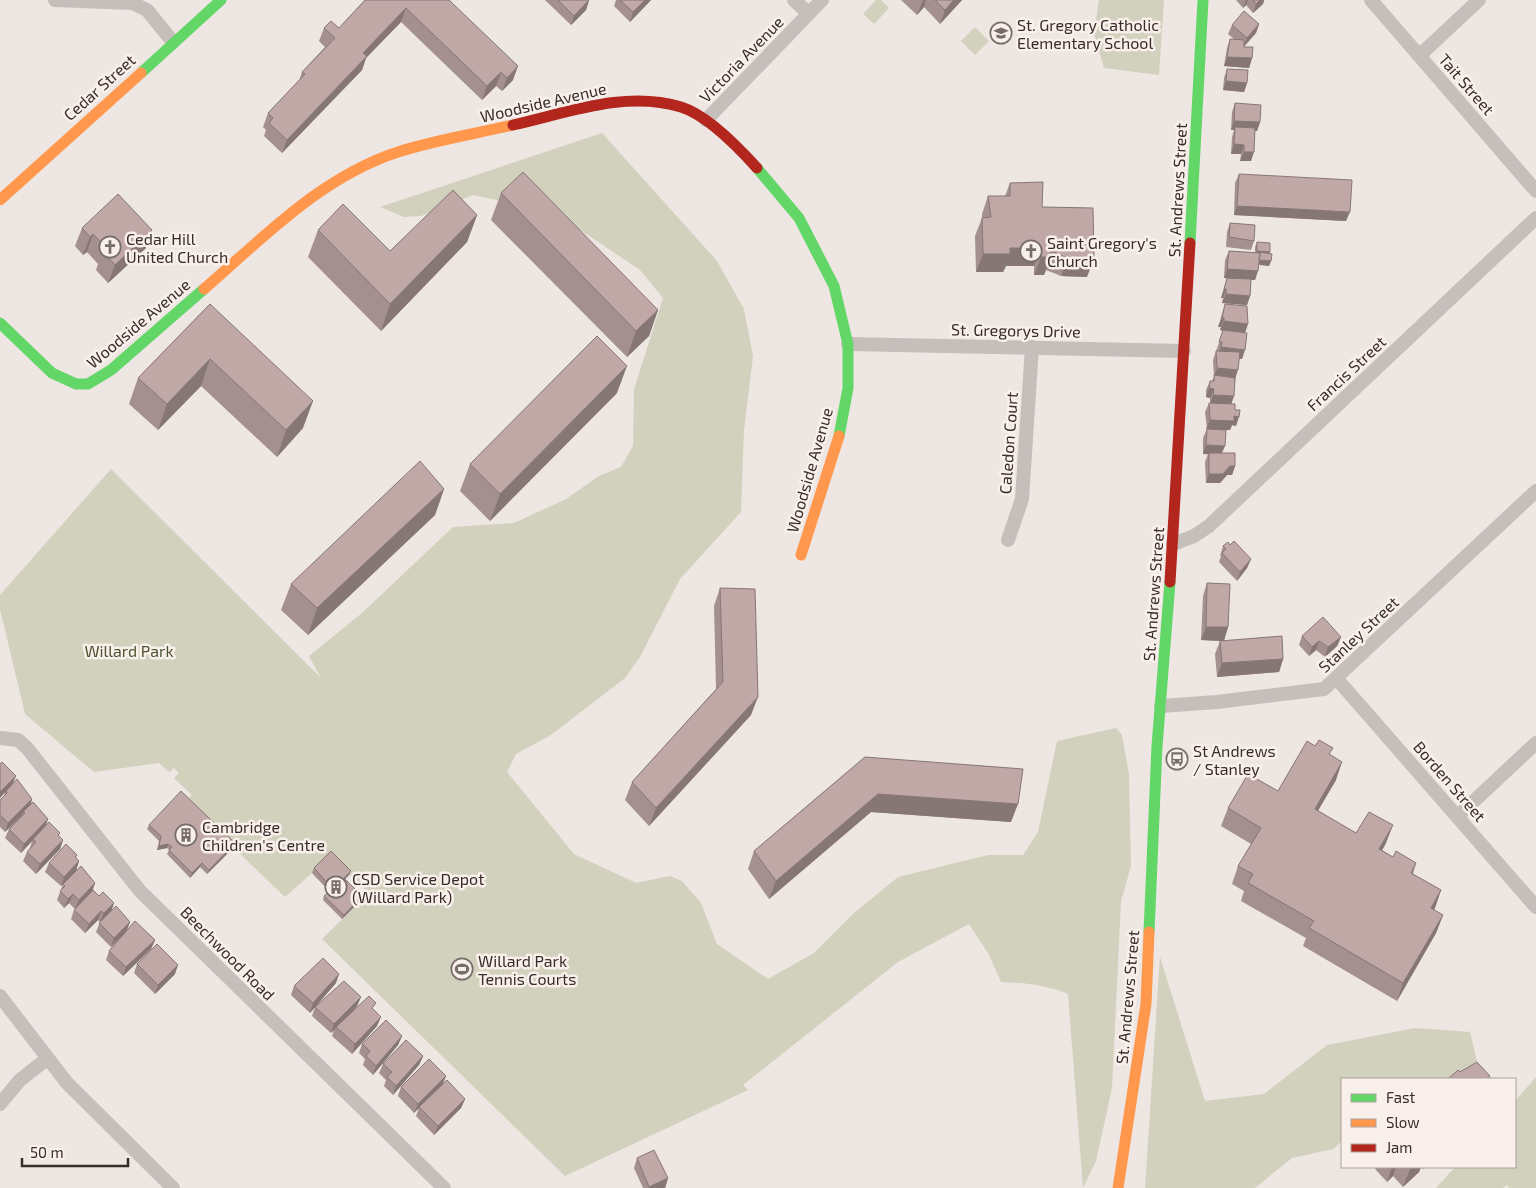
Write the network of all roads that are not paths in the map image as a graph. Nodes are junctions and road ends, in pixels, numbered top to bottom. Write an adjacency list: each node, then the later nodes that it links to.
1 (56, 0): 9 (street)
2 (221, 0): 9 (main road, Cedar Street)
3 (794, 0): 8 (street)
4 (822, 0): 8 (street, Victoria Avenue)
5 (1203, 0): 18 (main road, St. Andrews Street)
6 (1371, 0): 10 (street, Tait Street)
7 (1479, 0): 10 (street)
8 (808, 13): 11 (street, Victoria Avenue)
9 (173, 42): 13 (main road, Cedar Street)
10 (1419, 56): 12 (street, Tait Street)
11 (706, 120): 15 (main road, Woodside Avenue); 16 (main road, Woodside Avenue)
12 (1536, 191)
13 (0, 200)
14 (1536, 218): 21 (street, Francis Street)
15 (0, 323)
16 (848, 344): 17 (street, St. Gregorys Drive); 22 (main road, Woodside Avenue)
17 (1032, 348): 18 (street, St. Gregorys Drive); 20 (street, Caledon Court)
18 (1184, 351): 21 (main road, St. Andrews Street)
19 (1536, 491): 23 (street, Stanley Street)
20 (1008, 540)
21 (1173, 544): 24 (main road, St. Andrews Street)
22 (801, 555)
23 (1337, 678): 24 (street, Stanley Street); 27 (street, Borden Street)
24 (1161, 706): 34 (main road, St. Andrews Street)
25 (0, 738): 33 (street, Beechwood Road)
26 (1536, 743): 27 (street)
27 (1458, 816): 28 (street, Borden Street)
28 (1536, 907)
29 (0, 996): 30 (street)
30 (48, 1058): 31 (street); 32 (street)
31 (0, 1104)
32 (173, 1188)
33 (444, 1188)
34 (1118, 1188)

